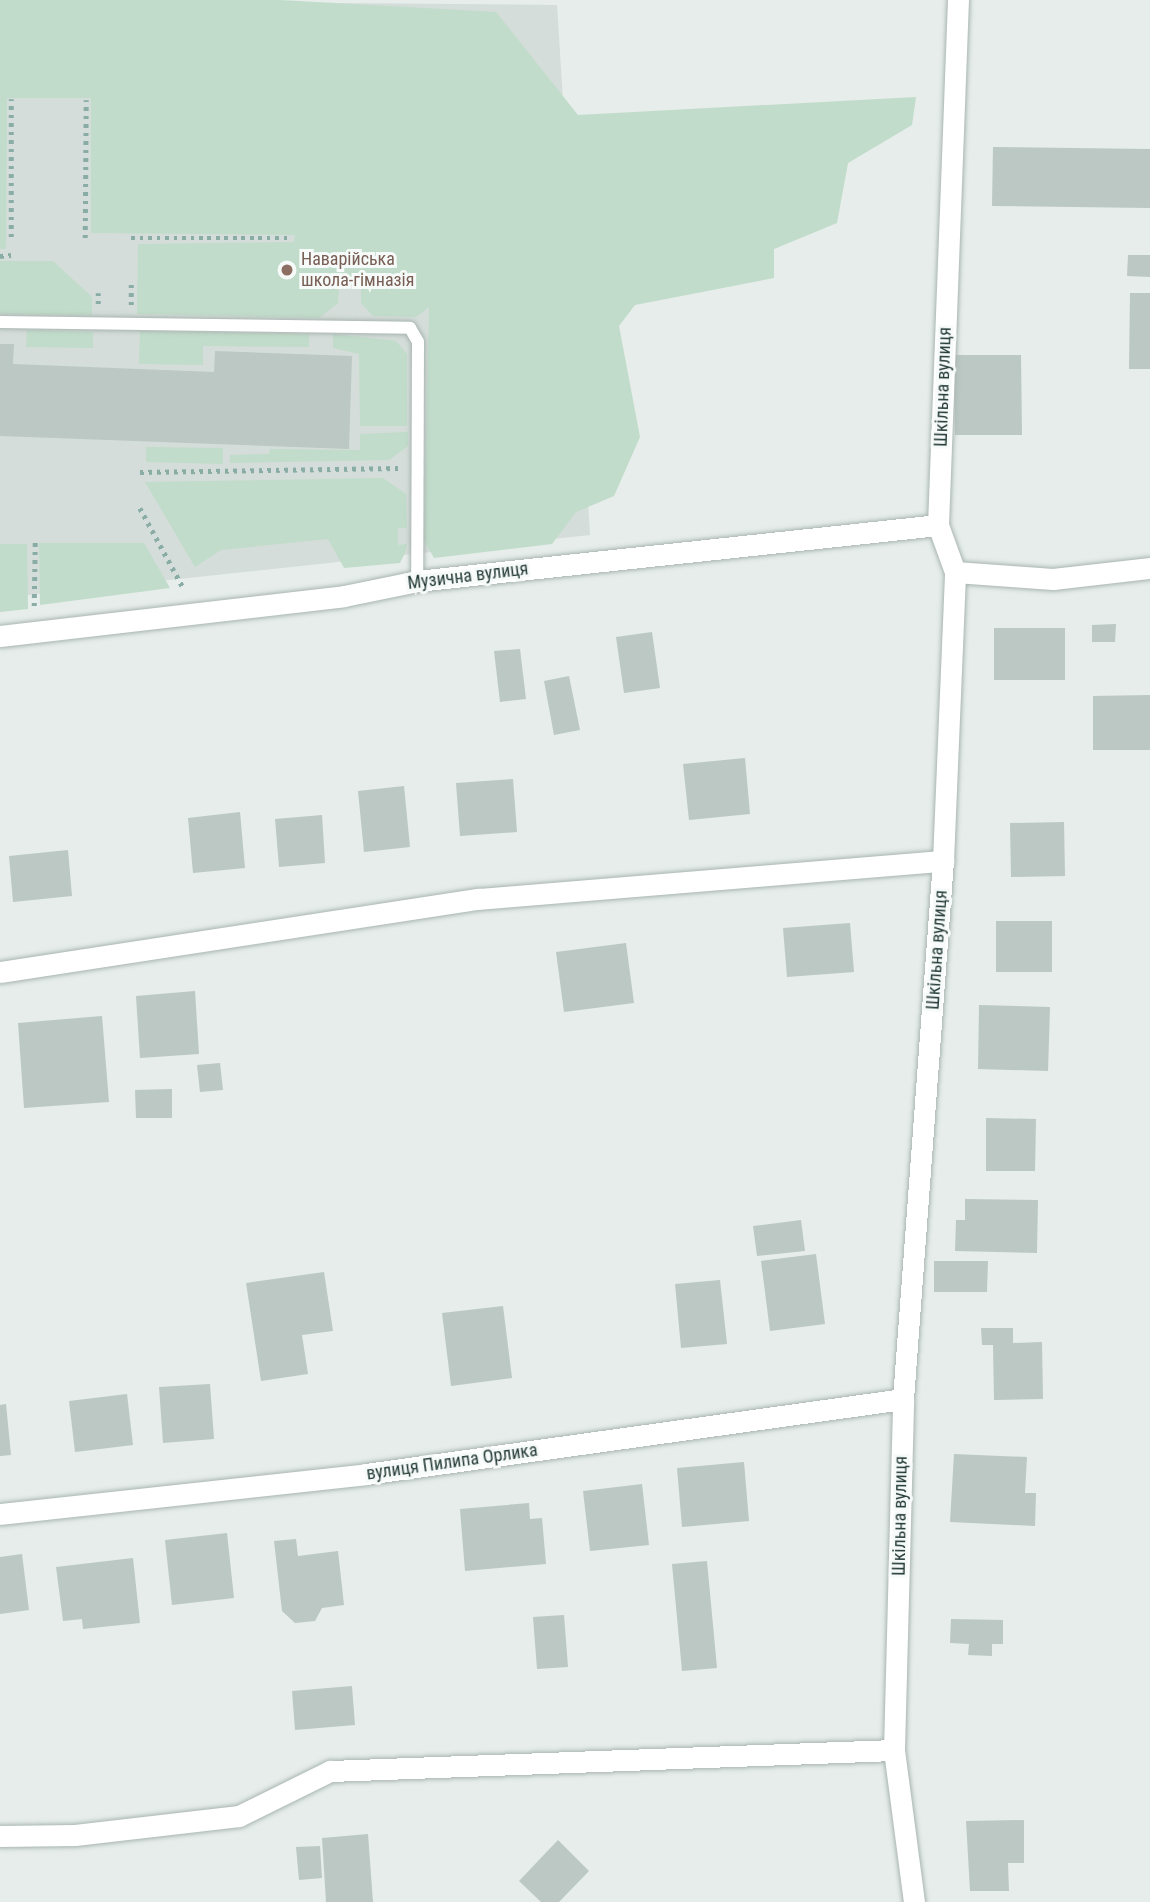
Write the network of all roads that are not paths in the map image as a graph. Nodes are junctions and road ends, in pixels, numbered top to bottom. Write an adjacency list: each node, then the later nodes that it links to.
1 (958, 0): 3 (street, Шкільна вулиця)
2 (0, 322): 6 (lane)
3 (938, 526): 5 (street, Шкільна вулиця); 6 (street, Музична вулиця)
4 (1150, 568): 5 (street)
5 (954, 572): 8 (street, Шкільна вулиця)
6 (417, 581): 7 (street, Музична вулиця)
7 (0, 636)
8 (943, 861): 9 (street); 10 (street, Шкільна вулиця)
9 (0, 972)
10 (904, 1399): 11 (street, вулиця Пилипа Орлика); 12 (street, Шкільна вулиця)
11 (0, 1514)
12 (894, 1750): 13 (street); 14 (street, Шкільна вулиця)
13 (0, 1836)
14 (914, 1902)

